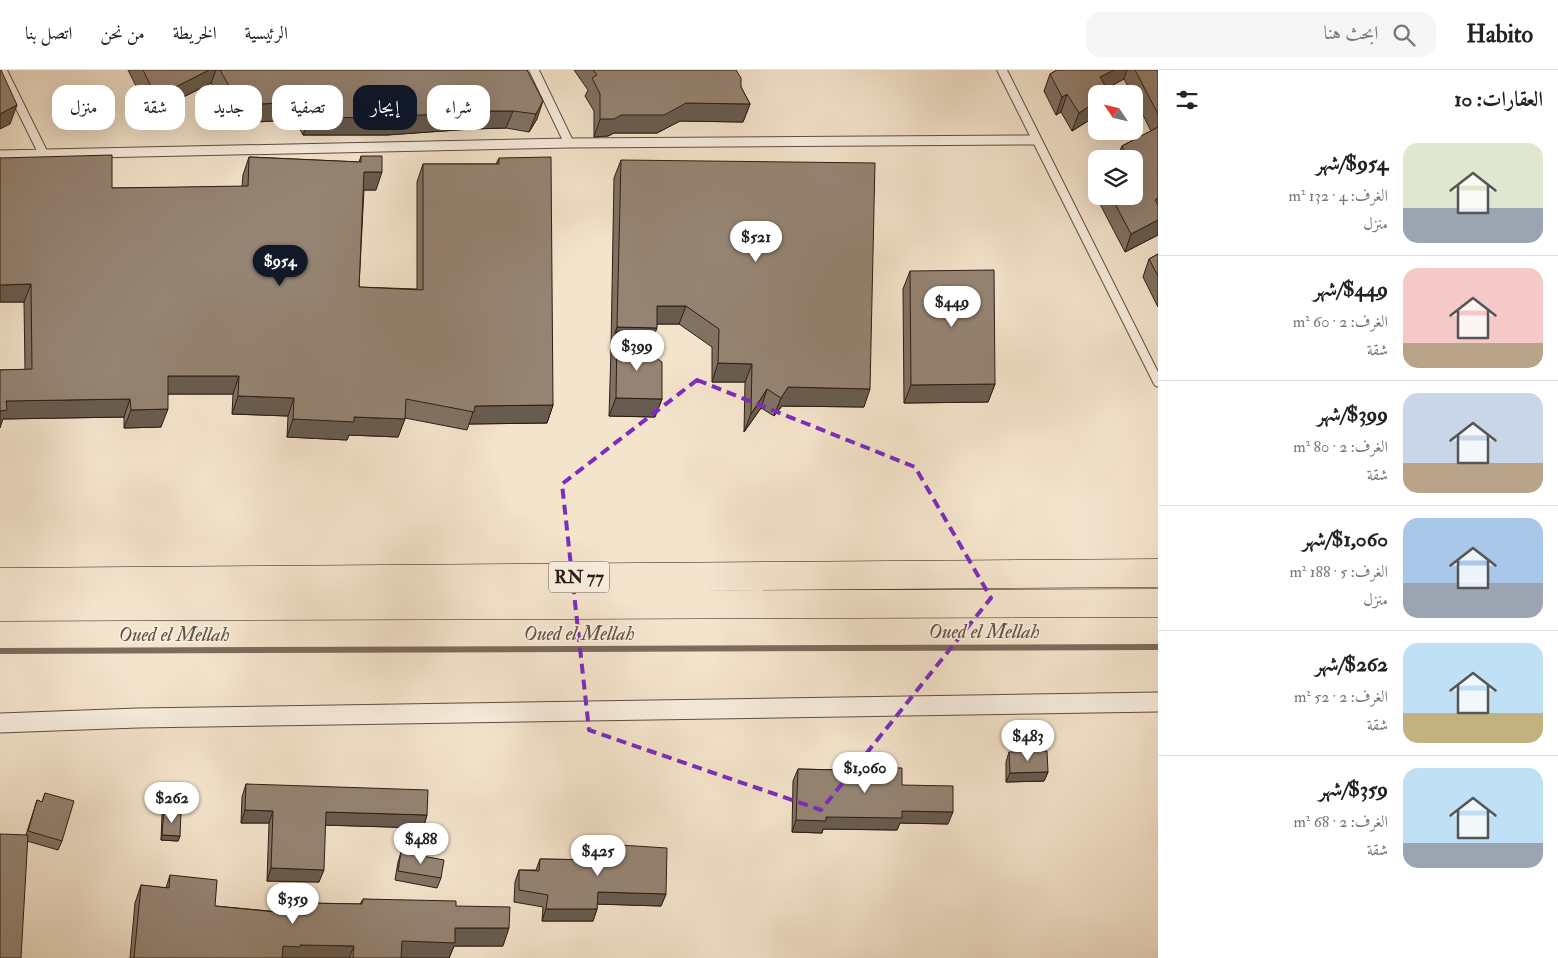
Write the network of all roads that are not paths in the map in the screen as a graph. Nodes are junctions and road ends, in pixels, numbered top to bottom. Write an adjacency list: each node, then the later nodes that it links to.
1 (2, 70): 6 (lane)
2 (534, 70): 5 (lane)
3 (1002, 70): 4 (lane)
4 (1035, 140): 5 (lane); 8 (lane)
5 (569, 143): 6 (lane)
6 (44, 155): 7 (lane)
7 (0, 156)
8 (1158, 382)
9 (1158, 573): 10 (main road, RN 77)
10 (0, 582)
11 (1158, 603): 12 (main road, RN 77)
12 (0, 607)
13 (1158, 702): 14 (street)
14 (0, 723)

